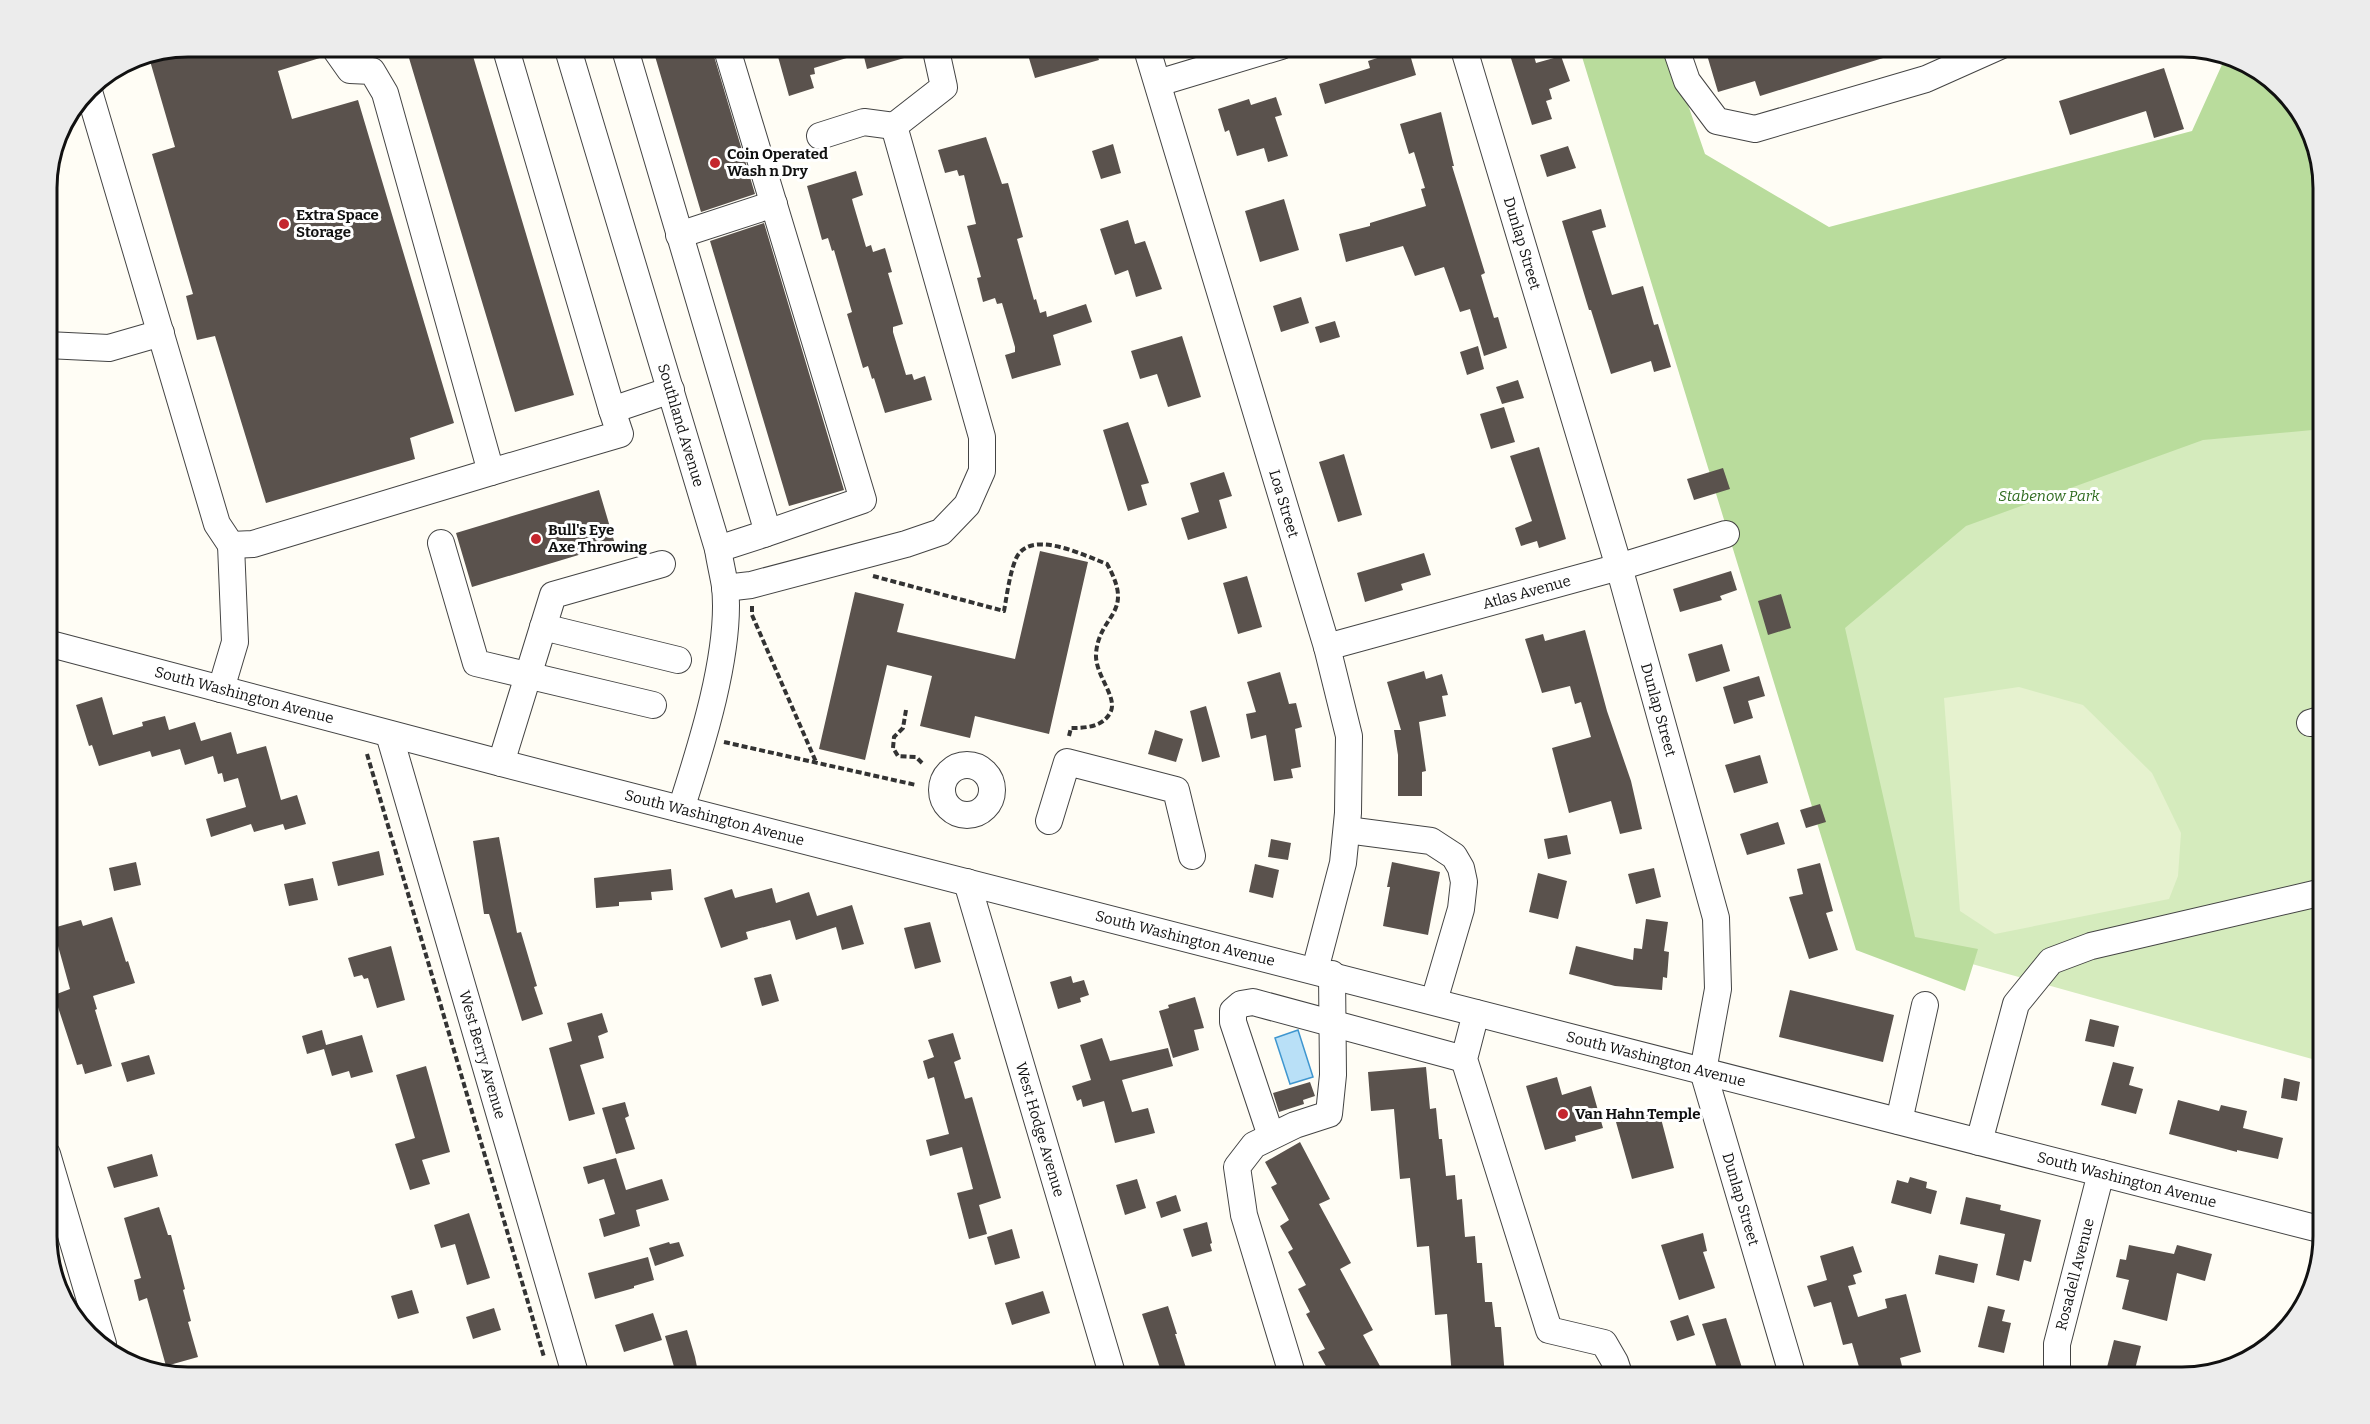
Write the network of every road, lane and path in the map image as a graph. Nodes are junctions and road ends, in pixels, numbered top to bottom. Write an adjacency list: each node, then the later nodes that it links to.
1 (341, 57): 22 (street)
2 (508, 57): 21 (street)
3 (570, 57): 20 (street, Southland Avenue)
4 (627, 57): 17 (street)
5 (729, 57): 16 (street)
6 (937, 57): 14 (street)
7 (1150, 57): 12 (street, Loa Street)
8 (1244, 57): 12 (street)
9 (1466, 57): 30 (street, Dunlap Street)
10 (1679, 57): 11 (street)
11 (1975, 57)
12 (1158, 83): 35 (street, Loa Street)
13 (87, 105): 18 (street)
14 (894, 126): 15 (street); 28 (street)
15 (820, 136)
16 (774, 204): 17 (street); 23 (street)
17 (679, 235): 23 (street)
18 (161, 333): 19 (street); 26 (street)
19 (57, 345)
20 (671, 390): 21 (street); 27 (street, Southland Avenue)
21 (612, 410): 22 (street)
22 (490, 472): 26 (street)
23 (764, 534): 27 (street)
24 (1726, 534): 30 (street, Atlas Avenue)
25 (441, 543): 37 (street)
26 (231, 545): 38 (street)
27 (718, 549): 32 (street, Southland Avenue)
28 (855, 558): 31 (street); 43 (path)
29 (662, 564): 33 (street)
30 (1619, 567): 35 (street, Atlas Avenue); 61 (street, Dunlap Street)
31 (751, 585): 32 (street); 45 (path)
32 (725, 588): 42 (street, Southland Avenue)
33 (543, 627): 36 (street); 37 (street)
34 (57, 646): 38 (street, South Washington Avenue)
35 (1327, 647): 51 (street, Loa Street)
36 (678, 660)
37 (528, 676): 39 (street); 46 (street)
38 (222, 689): 41 (street, South Washington Avenue)
39 (653, 705)
40 (906, 710): 47 (path)
41 (389, 734): 46 (street, South Washington Avenue); 70 (street, West Berry Avenue)
42 (702, 736): 45 (path); 49 (street, Southland Avenue)
43 (1069, 736)
44 (367, 754): 69 (path)
45 (816, 762): 48 (path)
46 (501, 763): 49 (street, South Washington Avenue)
47 (924, 765)
48 (916, 785)
49 (681, 809): 53 (street, South Washington Avenue)
50 (1049, 821): 52 (street)
51 (1347, 830): 55 (street, Loa Street); 56 (street)
52 (1192, 856)
53 (967, 882): 55 (street, South Washington Avenue); 71 (street, West Hodge Avenue)
54 (2313, 894): 64 (street)
55 (1323, 972): 56 (street, South Washington Avenue); 59 (street, Loa Street)
56 (1434, 1001): 58 (street, South Washington Avenue)
57 (1926, 1005): 62 (street)
58 (1476, 1012): 60 (street); 61 (street, South Washington Avenue)
59 (1331, 1024): 60 (street); 63 (street, Loa Street); 63 (street)
60 (1464, 1059): 73 (street)
61 (1703, 1071): 62 (street, South Washington Avenue); 74 (street, Dunlap Street)
62 (1899, 1121): 64 (street, South Washington Avenue)
63 (1271, 1137): 72 (street)
64 (1979, 1142): 65 (street, South Washington Avenue)
65 (2101, 1173): 67 (street, South Washington Avenue); 75 (street, Rosadell Avenue)
66 (57, 1218): 68 (street)
67 (2313, 1227)
68 (99, 1332)
69 (547, 1366)
70 (573, 1367)
71 (1110, 1367)
72 (1290, 1367)
73 (1617, 1367)
74 (1790, 1367)
75 (2057, 1367)

